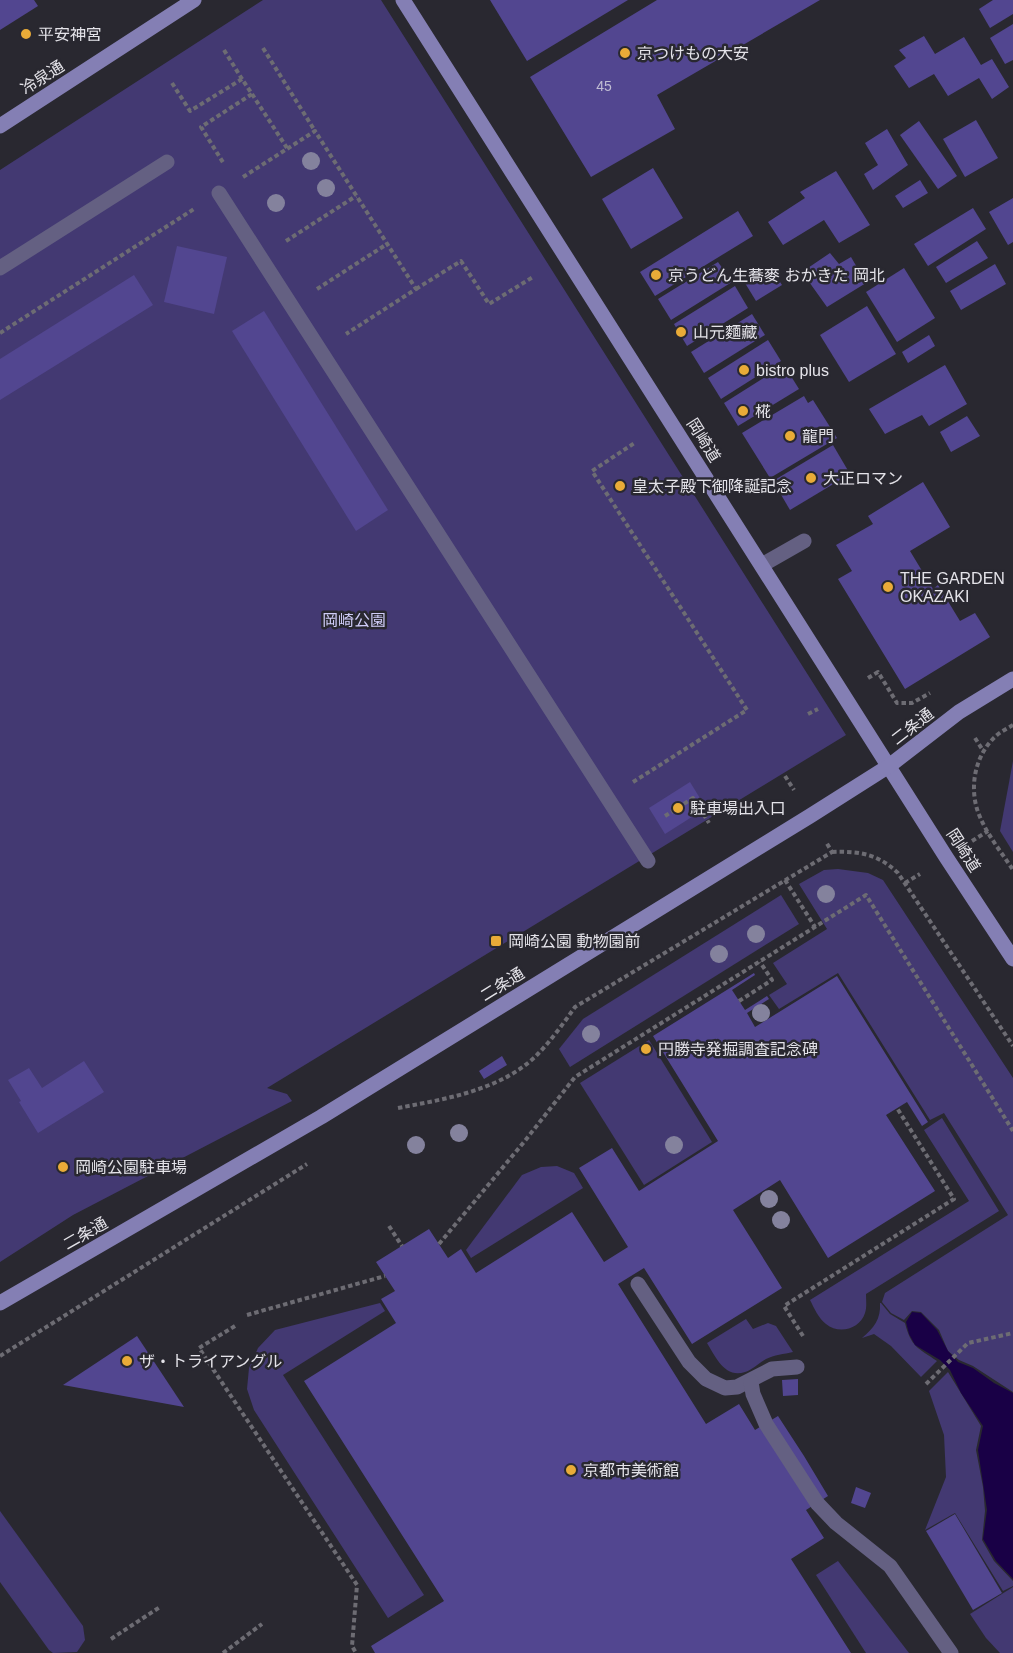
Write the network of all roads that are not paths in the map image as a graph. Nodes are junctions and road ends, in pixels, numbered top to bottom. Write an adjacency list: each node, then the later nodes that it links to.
1 (194, 0): 3 (street, 冷泉通)
2 (404, 0): 8 (street, 岡崎道)
3 (0, 126)
4 (167, 162): 6 (street)
5 (219, 193): 11 (street)
6 (0, 268)
7 (804, 541): 8 (street)
8 (762, 565): 10 (street, 岡崎道)
9 (1013, 679): 10 (street, 二条通)
10 (889, 766): 12 (street, 岡崎道); 14 (street, 二条通)
11 (648, 861)
12 (1013, 959)
13 (638, 1284): 16 (street)
14 (0, 1303)
15 (798, 1367): 16 (street)
16 (751, 1382): 17 (street)
17 (951, 1653)

